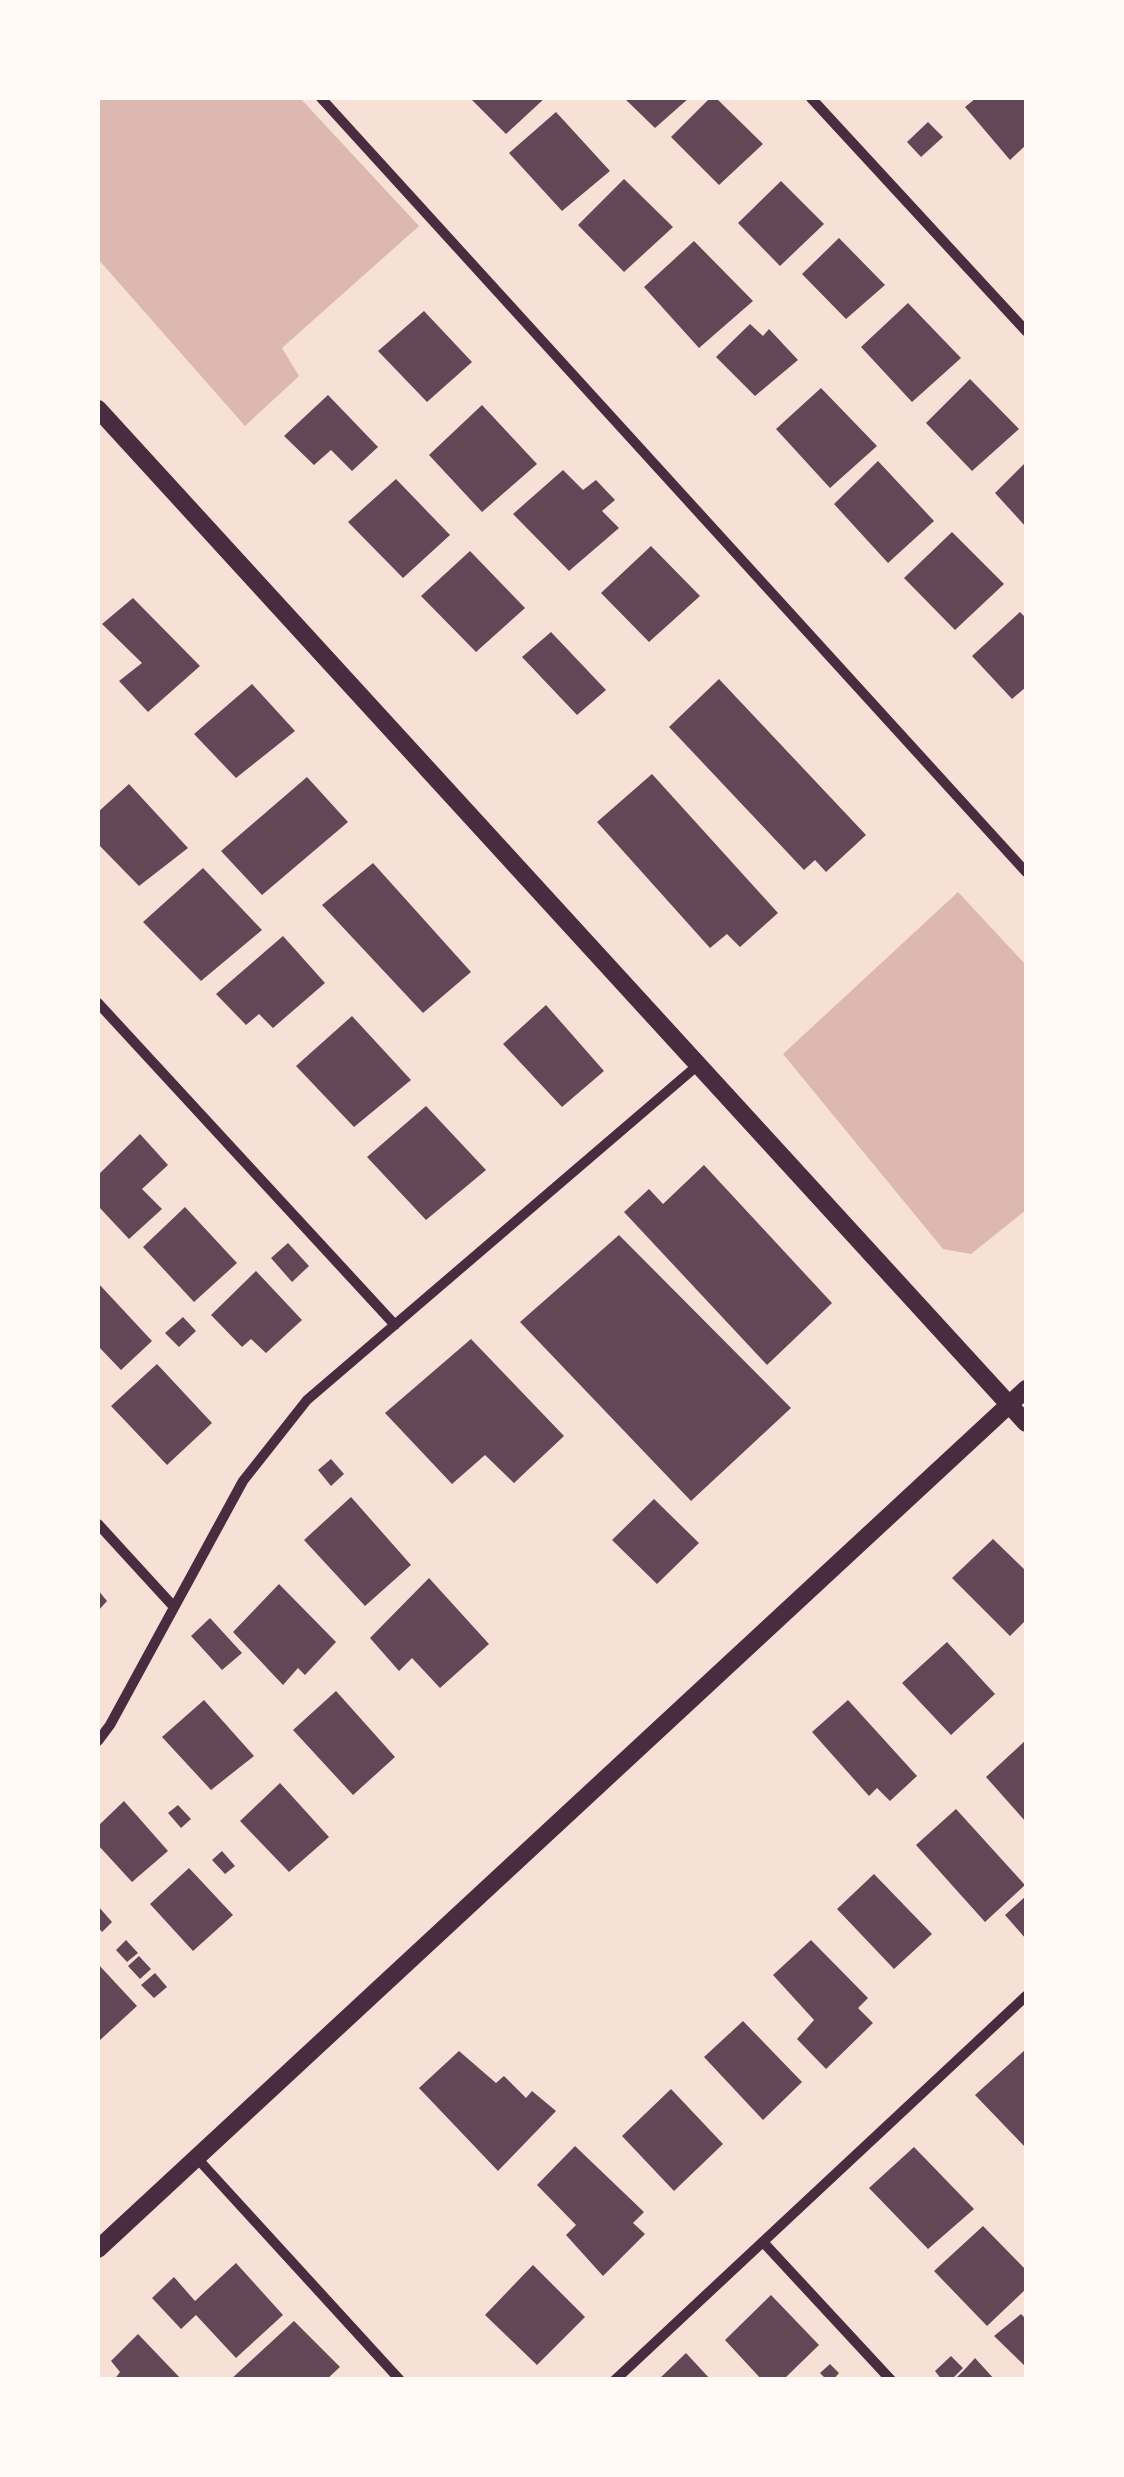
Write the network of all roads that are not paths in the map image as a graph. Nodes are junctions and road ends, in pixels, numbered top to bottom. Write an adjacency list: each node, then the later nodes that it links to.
1 (321, 98): 5 (street)
2 (811, 98): 3 (street)
3 (1026, 331)
4 (98, 409): 7 (street)
5 (1026, 872)
6 (98, 1003): 8 (street)
7 (698, 1065): 8 (street); 10 (street)
8 (395, 1325): 13 (street)
9 (1026, 1388): 10 (street)
10 (1009, 1404): 11 (street); 16 (street)
11 (1026, 1423)
12 (98, 1524): 13 (street)
13 (174, 1607): 14 (street)
14 (98, 1742)
15 (1026, 1997): 17 (street)
16 (196, 2157): 18 (street); 19 (street)
17 (762, 2242): 20 (street); 21 (street)
18 (98, 2248)
19 (400, 2380)
20 (616, 2380)
21 (891, 2380)

